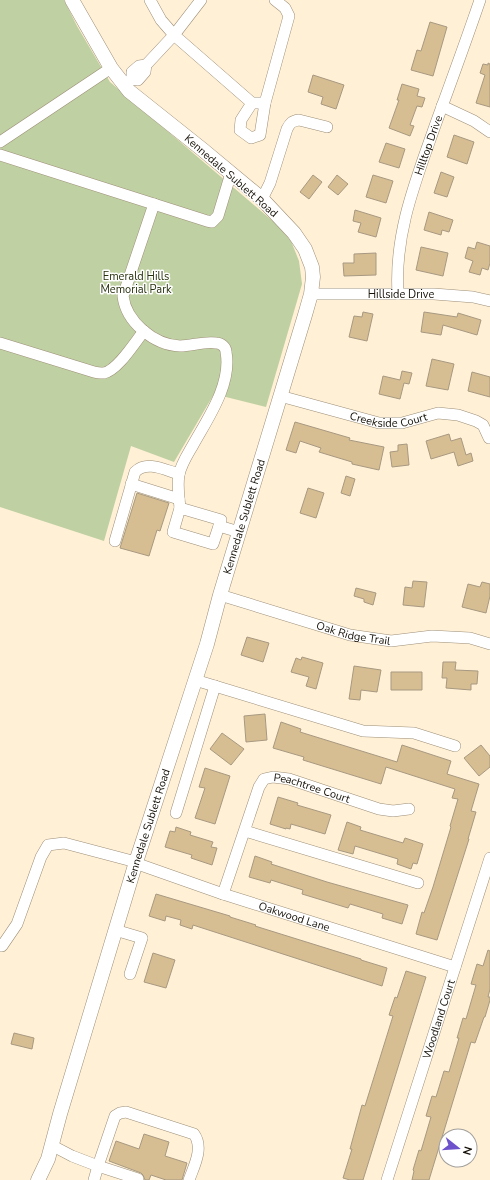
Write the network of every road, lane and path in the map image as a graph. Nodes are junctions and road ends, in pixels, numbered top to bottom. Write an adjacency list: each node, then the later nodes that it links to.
1 (72, 0): 7 (main road, Kennedale Sublett Road)
2 (150, 0): 6 (street)
3 (201, 0): 6 (street)
4 (275, 0): 10 (street)
5 (480, 0): 11 (street, Hilltop Drive)
6 (174, 35): 8 (street); 9 (street)
7 (111, 68): 8 (main road, Kennedale Sublett Road); 14 (street)
8 (128, 82): 16 (main road, Kennedale Sublett Road)
9 (252, 103): 10 (street); 10 (street)
10 (265, 103)
11 (442, 106): 13 (street); 20 (street, Hilltop Drive)
12 (327, 126): 17 (street)
13 (490, 132)
14 (0, 142)
15 (0, 155): 18 (street)
16 (231, 173): 17 (main road, Kennedale Sublett Road); 18 (street)
17 (262, 199): 19 (main road, Kennedale Sublett Road)
18 (154, 204): 22 (street)
19 (311, 294): 20 (street, Hillside Drive); 24 (main road, Kennedale Sublett Road)
20 (398, 294): 21 (street, Hillside Drive)
21 (490, 301)
22 (144, 331): 23 (street); 26 (street)
23 (0, 343)
24 (280, 396): 25 (street, Creekside Court); 30 (main road, Kennedale Sublett Road)
25 (489, 438)
26 (179, 474): 27 (street); 28 (street)
27 (131, 484): 28 (street); 31 (street)
28 (180, 503): 29 (street); 29 (street)
29 (219, 526): 30 (street)
30 (239, 532): 32 (main road, Kennedale Sublett Road)
31 (115, 541)
32 (220, 595): 33 (street, Oak Ridge Trail); 34 (main road, Kennedale Sublett Road)
33 (490, 644)
34 (195, 680): 35 (street); 41 (main road, Kennedale Sublett Road)
35 (215, 686): 36 (street); 38 (street)
36 (455, 746)
37 (409, 809): 39 (street, Peachtree Court)
38 (176, 813)
39 (245, 831): 42 (street); 43 (street, Peachtree Court)
40 (490, 858): 46 (street, Woodland Court)
41 (135, 863): 43 (street, Oakwood Lane); 44 (main road, Kennedale Sublett Road); 45 (street, Oakwood Lane)
42 (418, 883)
43 (223, 894): 46 (street, Oakwood Lane)
44 (115, 930): 47 (street); 48 (main road, Kennedale Sublett Road)
45 (0, 946)
46 (455, 967): 56 (street, Woodland Court)
47 (130, 974)
48 (60, 1114): 49 (main road, Kennedale Sublett Road); 52 (main road, Kennedale Sublett Road)
49 (51, 1145): 50 (street); 53 (main road, Kennedale Sublett Road)
50 (98, 1166): 51 (street); 54 (street); 55 (street)
51 (138, 1179)
52 (31, 1180)
53 (38, 1180)
54 (94, 1180)
55 (189, 1180)
56 (387, 1180)

